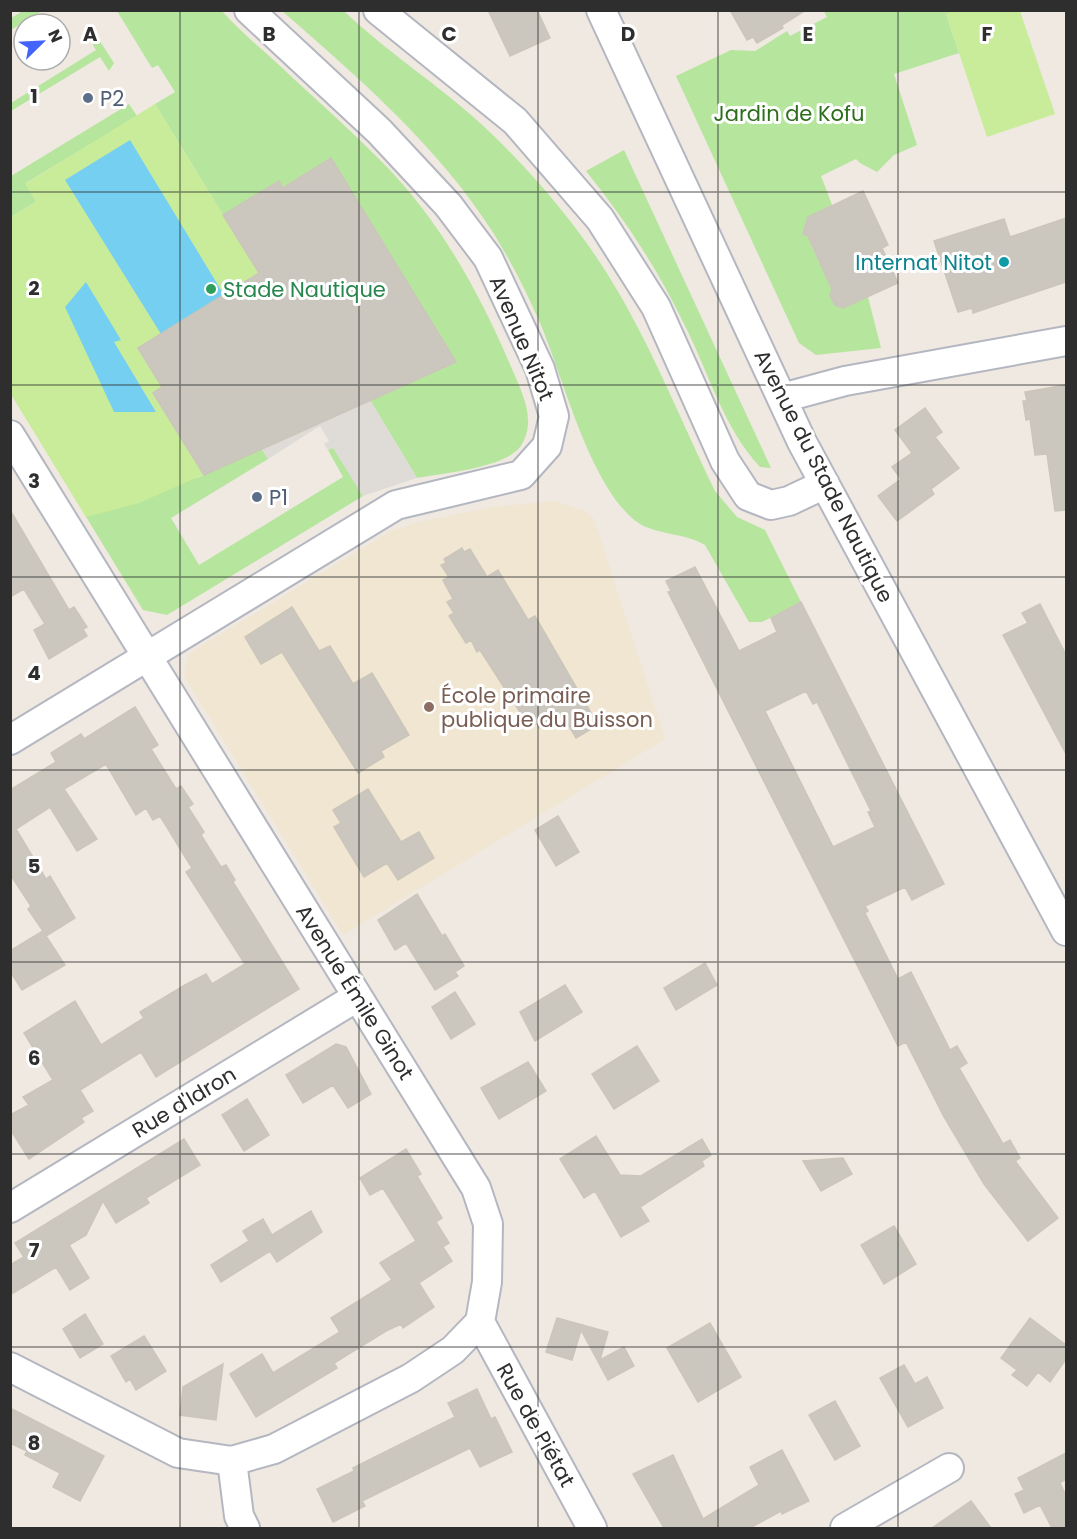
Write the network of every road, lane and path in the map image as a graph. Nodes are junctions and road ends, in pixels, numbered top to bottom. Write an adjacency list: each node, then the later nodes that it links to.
1 (249, 10): 8 (street, Avenue Nitot)
2 (378, 10): 7 (street)
3 (601, 10): 5 (street, Avenue du Stade Nautique)
4 (1066, 341): 5 (street)
5 (782, 398): 7 (street, Avenue du Stade Nautique)
6 (10, 435): 8 (street, Avenue Émile Ginot)
7 (825, 484): 10 (street, Avenue du Stade Nautique)
8 (146, 656): 9 (street, Avenue Nitot); 11 (street, Avenue Émile Ginot)
9 (10, 740)
10 (1066, 931)
11 (357, 997): 12 (street, Rue d'Idron); 13 (street, Avenue Émile Ginot)
12 (10, 1208)
13 (480, 1322): 15 (street); 18 (street, Rue de Piétat)
14 (10, 1367): 15 (street)
15 (232, 1461): 17 (street)
16 (948, 1468): 19 (street)
17 (245, 1528)
18 (592, 1528)
19 (845, 1528)

